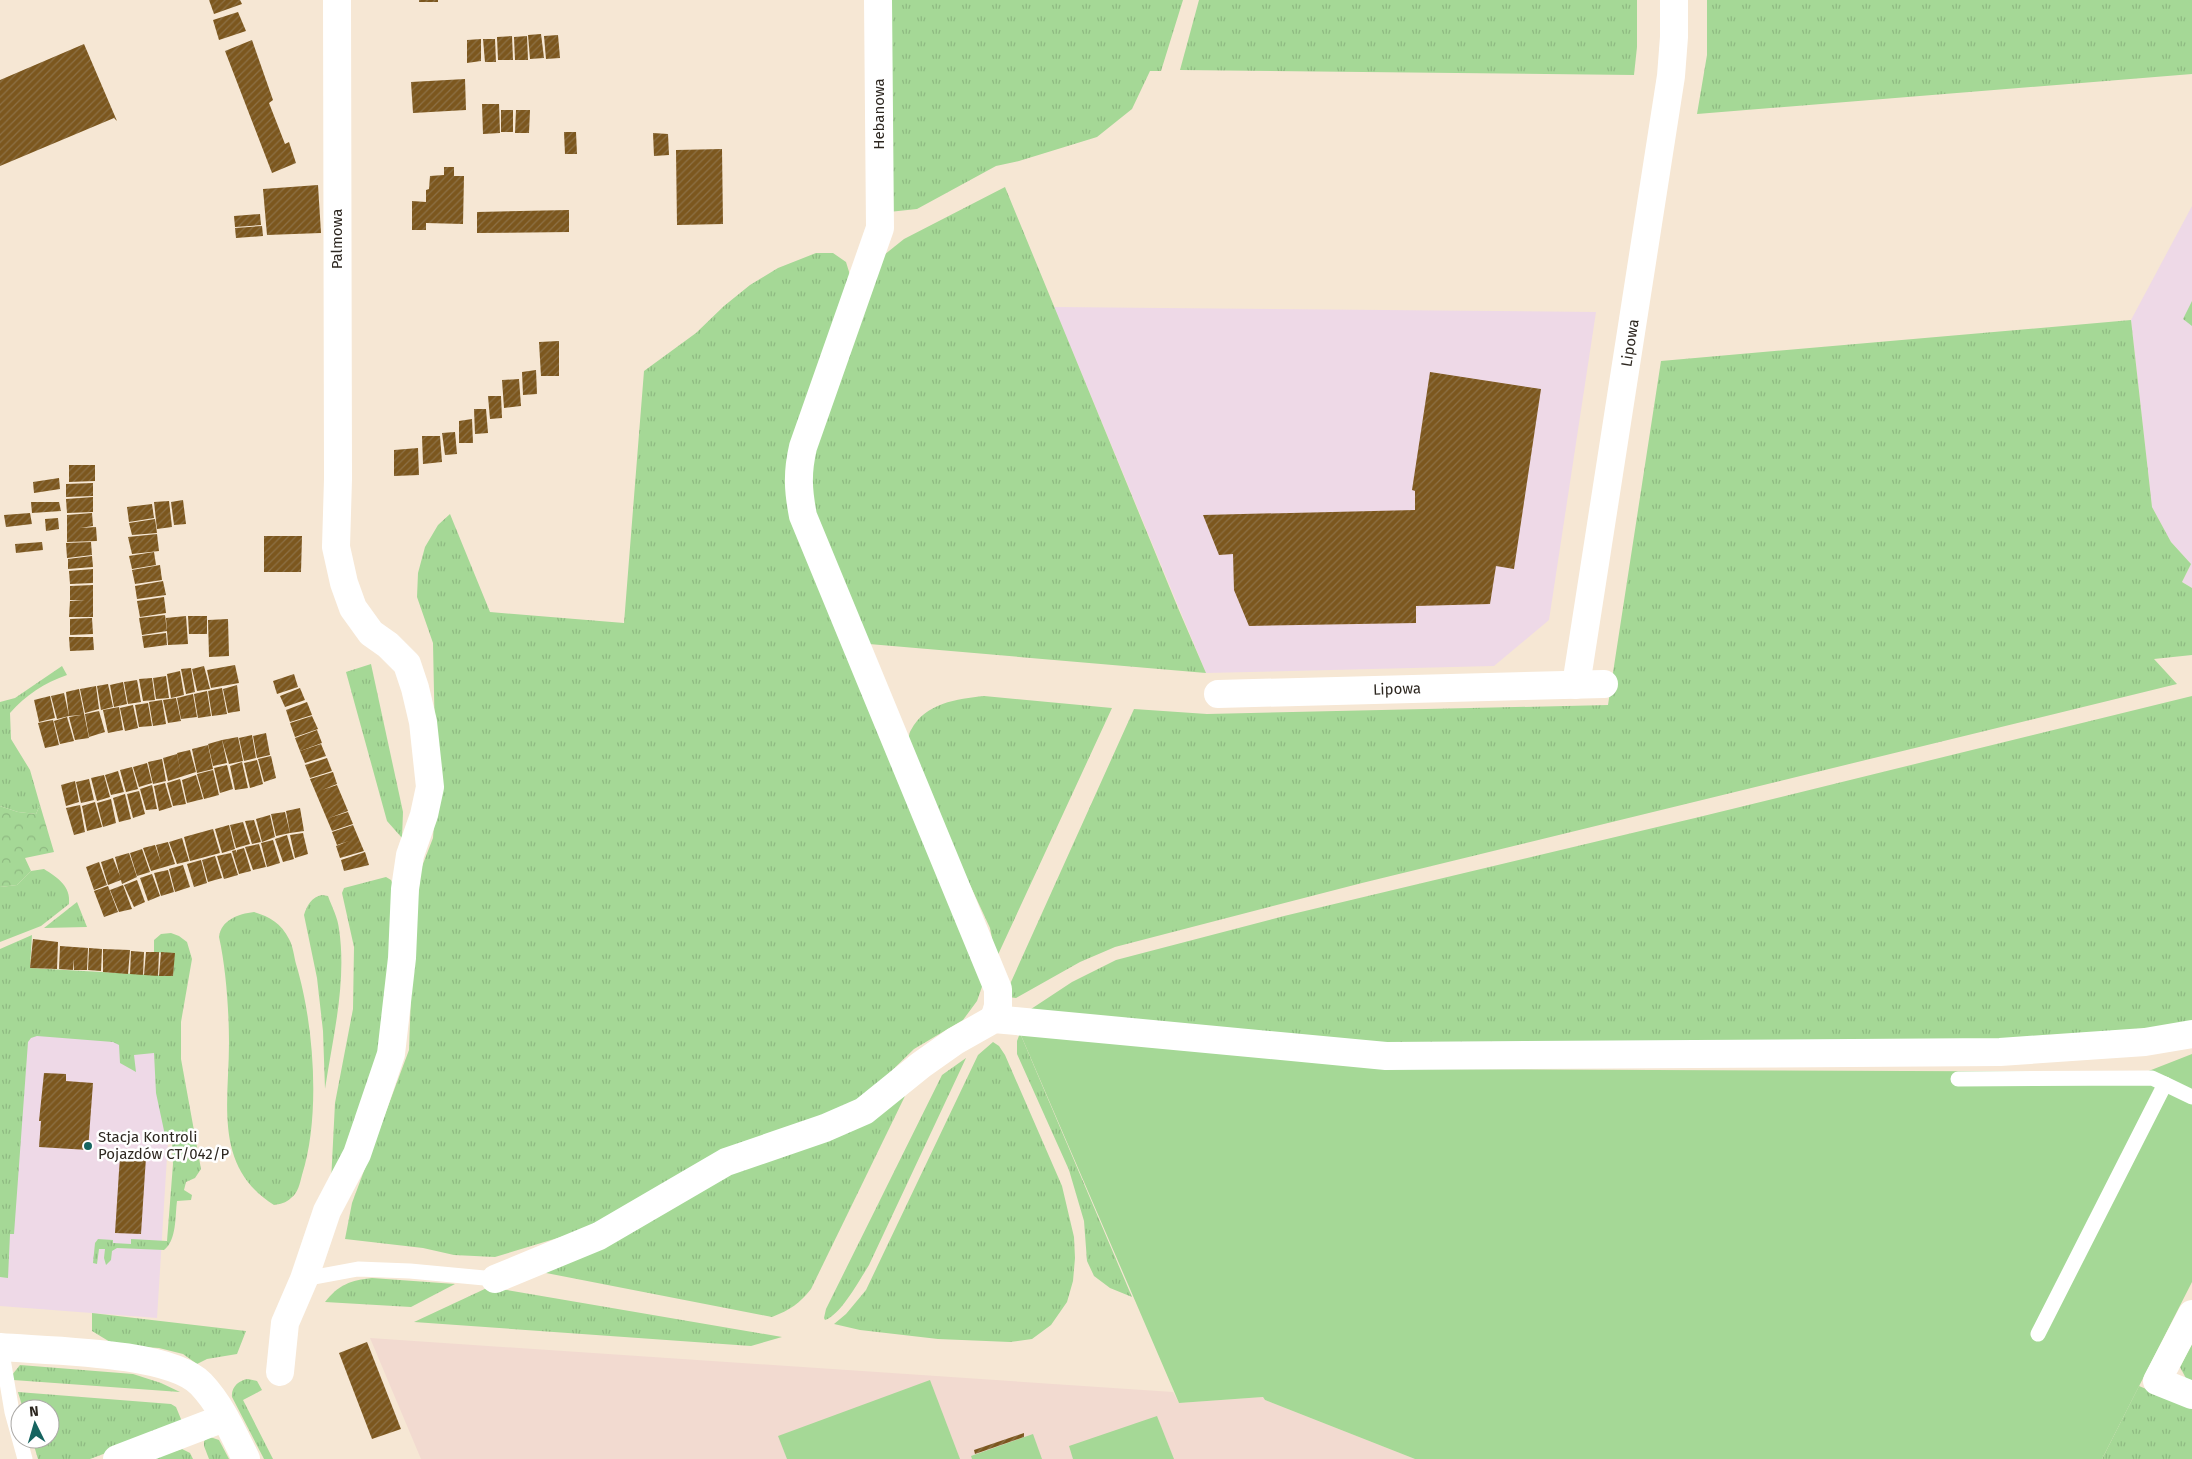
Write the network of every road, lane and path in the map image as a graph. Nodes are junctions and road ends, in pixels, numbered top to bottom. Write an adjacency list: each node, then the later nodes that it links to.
1 (336, 0): 12 (street, Palmowa)
2 (878, 0): 7 (street, Hebanowa)
3 (1674, 0): 5 (street, Lipowa)
4 (1604, 684): 5 (street, Lipowa)
5 (1576, 685): 6 (street, Lipowa)
6 (1218, 694)
7 (994, 1019): 8 (street); 13 (street)
8 (2192, 1034)
9 (1958, 1079): 10 (lane)
10 (2165, 1084): 11 (lane); 15 (lane)
11 (2192, 1097)
12 (304, 1279): 13 (lane); 17 (street, Palmowa)
13 (495, 1279)
14 (2192, 1314): 18 (street)
15 (2038, 1334)
16 (0, 1347): 19 (street); 20 (lane)
17 (280, 1372)
18 (2192, 1395)
19 (224, 1418): 21 (street); 22 (street)
20 (26, 1459)
21 (117, 1459)
22 (246, 1459)

